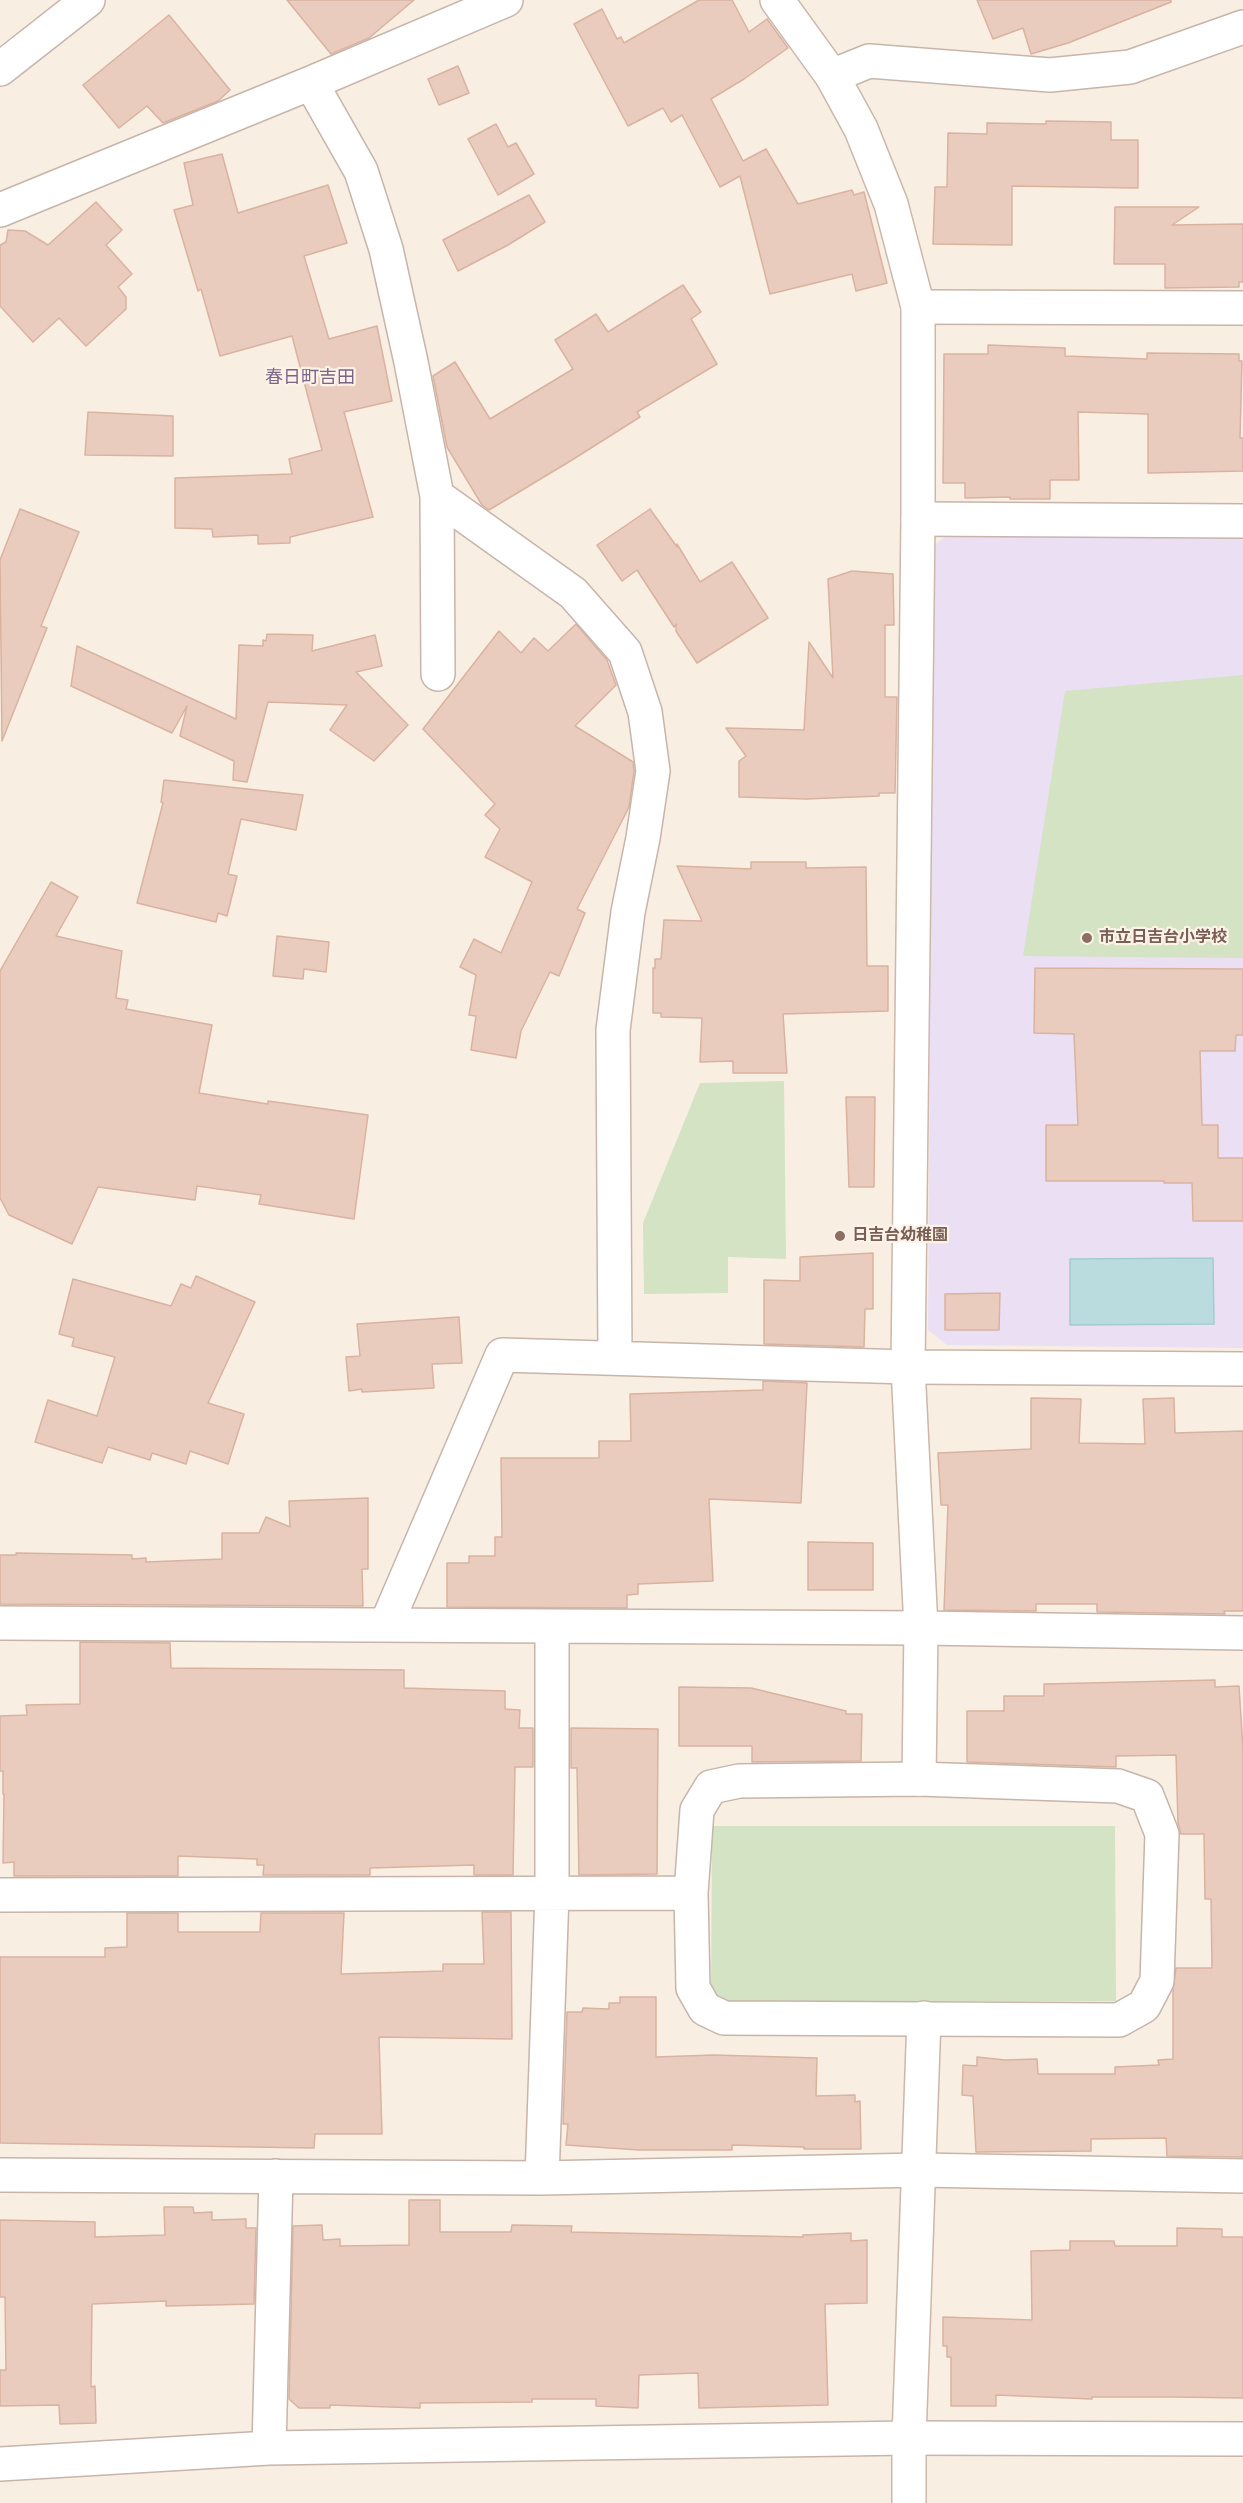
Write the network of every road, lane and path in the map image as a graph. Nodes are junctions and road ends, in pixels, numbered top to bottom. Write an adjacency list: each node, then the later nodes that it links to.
1 (88, 0): 5 (street)
2 (506, 0): 7 (street)
3 (777, 0): 6 (street)
4 (1243, 27): 6 (street)
5 (0, 69)
6 (832, 76): 9 (street)
7 (311, 83): 8 (street); 11 (street)
8 (0, 210)
9 (918, 307): 10 (street); 12 (street)
10 (1243, 308)
11 (437, 496): 14 (street); 15 (street)
12 (918, 519): 13 (street); 16 (street)
13 (1243, 521)
14 (438, 674)
15 (615, 1358): 16 (street); 19 (street)
16 (908, 1366): 17 (street); 21 (street)
17 (1243, 1369)
18 (0, 1623): 19 (street)
19 (386, 1625): 20 (street)
20 (552, 1626): 21 (street); 25 (street)
21 (921, 1628): 22 (street); 23 (street)
22 (1243, 1633)
23 (919, 1779): 24 (street); 27 (street)
24 (691, 1893): 25 (street); 27 (street)
25 (552, 1894): 26 (street); 32 (street)
26 (0, 1895)
27 (924, 2018): 28 (street)
28 (919, 2170): 31 (street); 32 (street); 33 (street)
29 (0, 2175): 30 (street)
30 (276, 2176): 32 (street); 35 (street)
31 (1243, 2176)
32 (542, 2178)
33 (909, 2438): 34 (street); 35 (street); 37 (street)
34 (1243, 2439)
35 (269, 2448): 36 (street)
36 (0, 2464)
37 (909, 2503)

